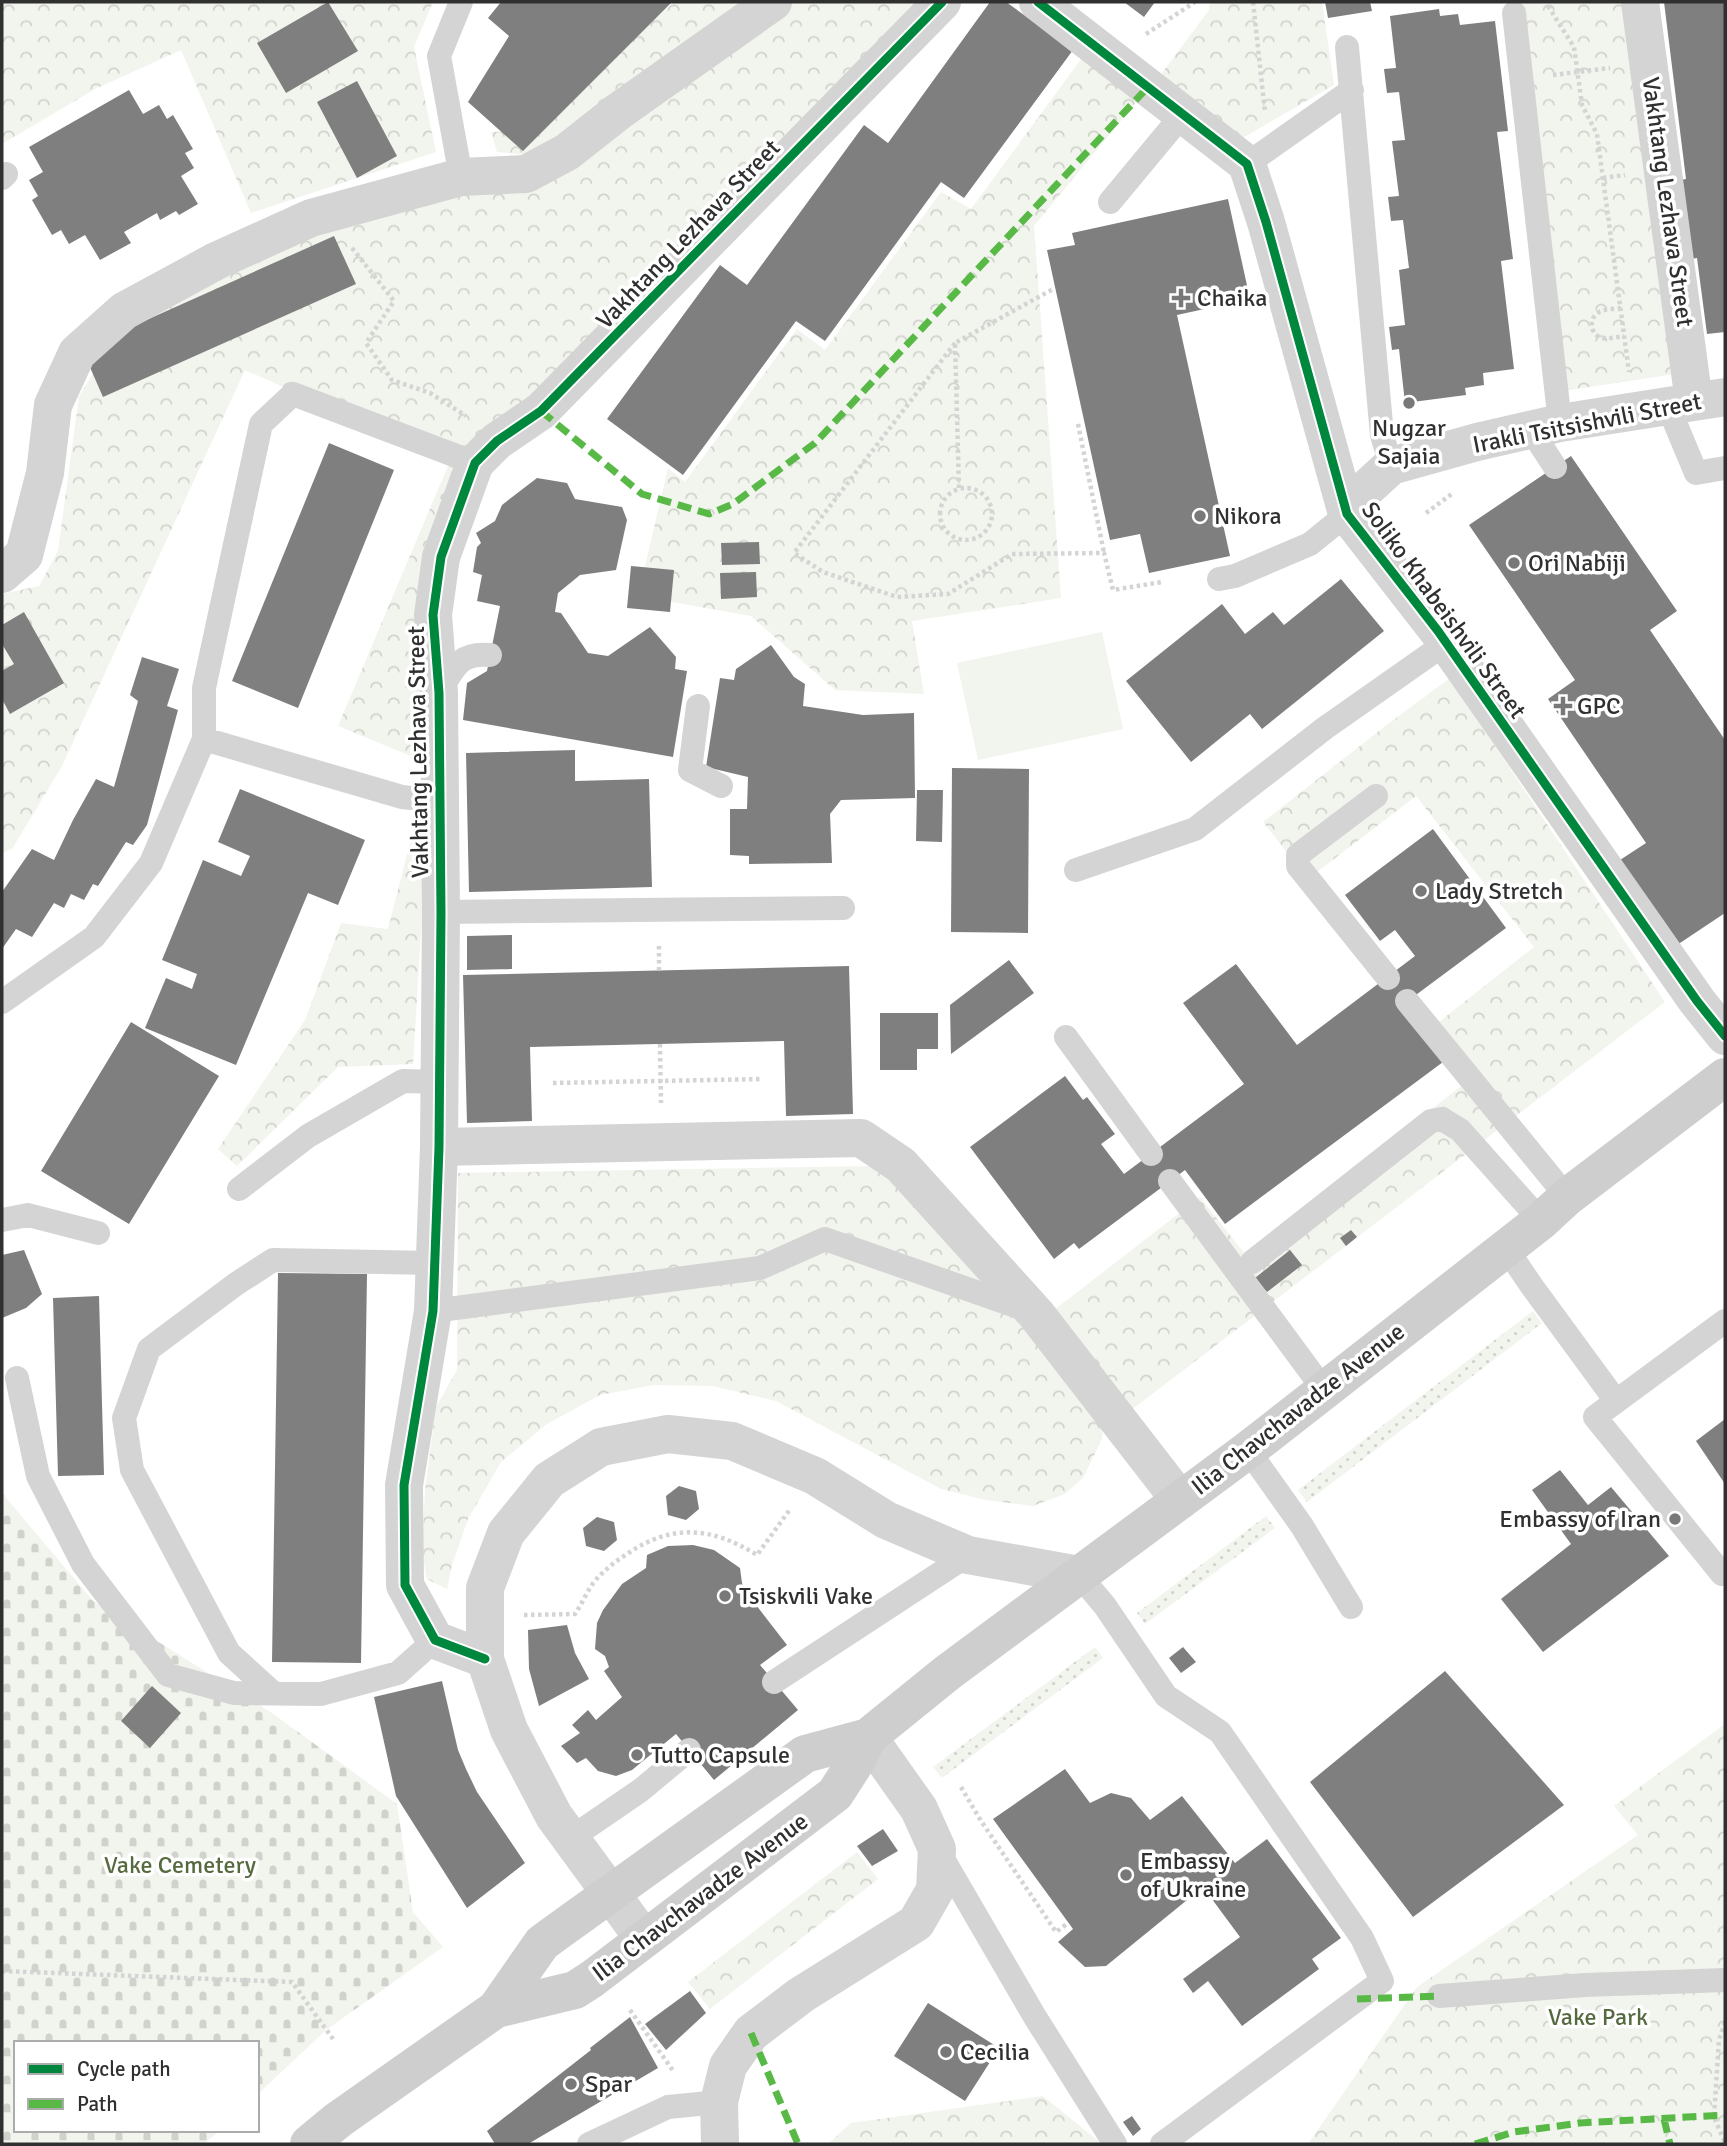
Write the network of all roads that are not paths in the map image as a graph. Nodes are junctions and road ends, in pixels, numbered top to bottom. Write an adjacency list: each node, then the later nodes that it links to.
1 (461, 2): 11 (lane)
2 (773, 2): 11 (street)
3 (942, 2): 15 (street, Vakhtang Lezhava Street)
4 (1038, 2): 9 (street)
5 (1640, 2): 13 (street, Vakhtang Lezhava Street)
6 (1514, 13): 14 (lane)
7 (1347, 47): 8 (lane)
8 (1352, 90): 10 (lane); 16 (lane)
9 (1183, 114): 10 (street); 12 (lane)
10 (1258, 156): 19 (street, Soliko Khabeishvili Street)
11 (461, 177): 20 (street)
12 (1110, 202)
13 (1680, 404): 14 (street, Irakli Tsitsishvili Street); 18 (lane)
14 (1546, 426): 16 (street, Irakli Tsitsishvili Street); 17 (lane)
15 (486, 452): 24 (street, Vakhtang Lezhava Street); 26 (lane)
16 (1391, 466): 19 (street, Irakli Tsitsishvili Street)
17 (1555, 467)
18 (1725, 468)
19 (1347, 514): 21 (lane); 22 (street, Soliko Khabeishvili Street)
20 (2, 574)
21 (1219, 579)
22 (1446, 643): 30 (lane); 36 (street, Soliko Khabeishvili Street)
23 (490, 655): 24 (lane)
24 (439, 693): 29 (street, Vakhtang Lezhava Street)
25 (698, 706): 27 (lane)
26 (204, 739): 29 (lane); 35 (lane)
27 (721, 786)
28 (1376, 796): 33 (lane)
29 (440, 801): 32 (street, Vakhtang Lezhava Street)
30 (1076, 870)
31 (842, 908): 32 (lane)
32 (441, 912): 39 (street, Vakhtang Lezhava Street)
33 (1388, 978)
34 (1407, 1001): 44 (lane)
35 (2, 1002)
36 (1725, 1036)
37 (1066, 1037): 41 (lane)
38 (1725, 1077): 44 (main road, Ilia Chavchavadze Avenue)
39 (439, 1082): 40 (street, Vakhtang Lezhava Street); 43 (lane)
40 (439, 1147): 49 (street, Vakhtang Lezhava Street); 51 (street)
41 (1151, 1154)
42 (1170, 1181): 54 (lane)
43 (239, 1189)
44 (1554, 1209): 47 (main road, Ilia Chavchavadze Avenue); 48 (lane)
45 (2, 1220): 46 (lane)
46 (98, 1233)
47 (1506, 1248): 54 (main road, Ilia Chavchavadze Avenue); 55 (lane)
48 (1252, 1262)
49 (435, 1264): 50 (street, Vakhtang Lezhava Street); 65 (lane)
50 (433, 1311): 51 (lane); 62 (street, Vakhtang Lezhava Street)
51 (1036, 1314): 57 (street)
52 (1725, 1321): 55 (lane)
53 (17, 1378): 65 (lane)
54 (1324, 1390): 56 (main road, Ilia Chavchavadze Avenue)
55 (1616, 1401): 59 (lane)
56 (1248, 1450): 57 (main road, Ilia Chavchavadze Avenue); 61 (lane)
57 (1180, 1500): 60 (main road, Ilia Chavchavadze Avenue)
58 (968, 1555): 60 (street); 63 (street); 64 (lane)
59 (1725, 1571)
60 (1079, 1574): 66 (main road, Ilia Chavchavadze Avenue); 81 (lane)
61 (1351, 1607)
62 (436, 1640): 63 (street); 65 (lane)
63 (485, 1659): 68 (street)
64 (774, 1682)
65 (273, 1693)
66 (868, 1737): 69 (street); 70 (main road, Ilia Chavchavadze Avenue); 71 (main road, Ilia Chavchavadze Avenue)
67 (689, 1750): 68 (lane)
68 (571, 1838): 70 (street)
69 (937, 1849): 75 (street); 80 (lane)
70 (609, 1893): 71 (street); 74 (main road, Ilia Chavchavadze Avenue)
71 (644, 1939): 74 (main road, Ilia Chavchavadze Avenue)
72 (1725, 1980): 73 (lane)
73 (1439, 1996)
74 (496, 2009): 76 (main road, Ilia Chavchavadze Avenue)
75 (707, 2103): 78 (lane); 79 (street)
76 (341, 2132): 77 (main road, Ilia Chavchavadze Avenue)
77 (309, 2144)
78 (590, 2144)
79 (720, 2144)
80 (1115, 2144)
81 (1162, 2144)

